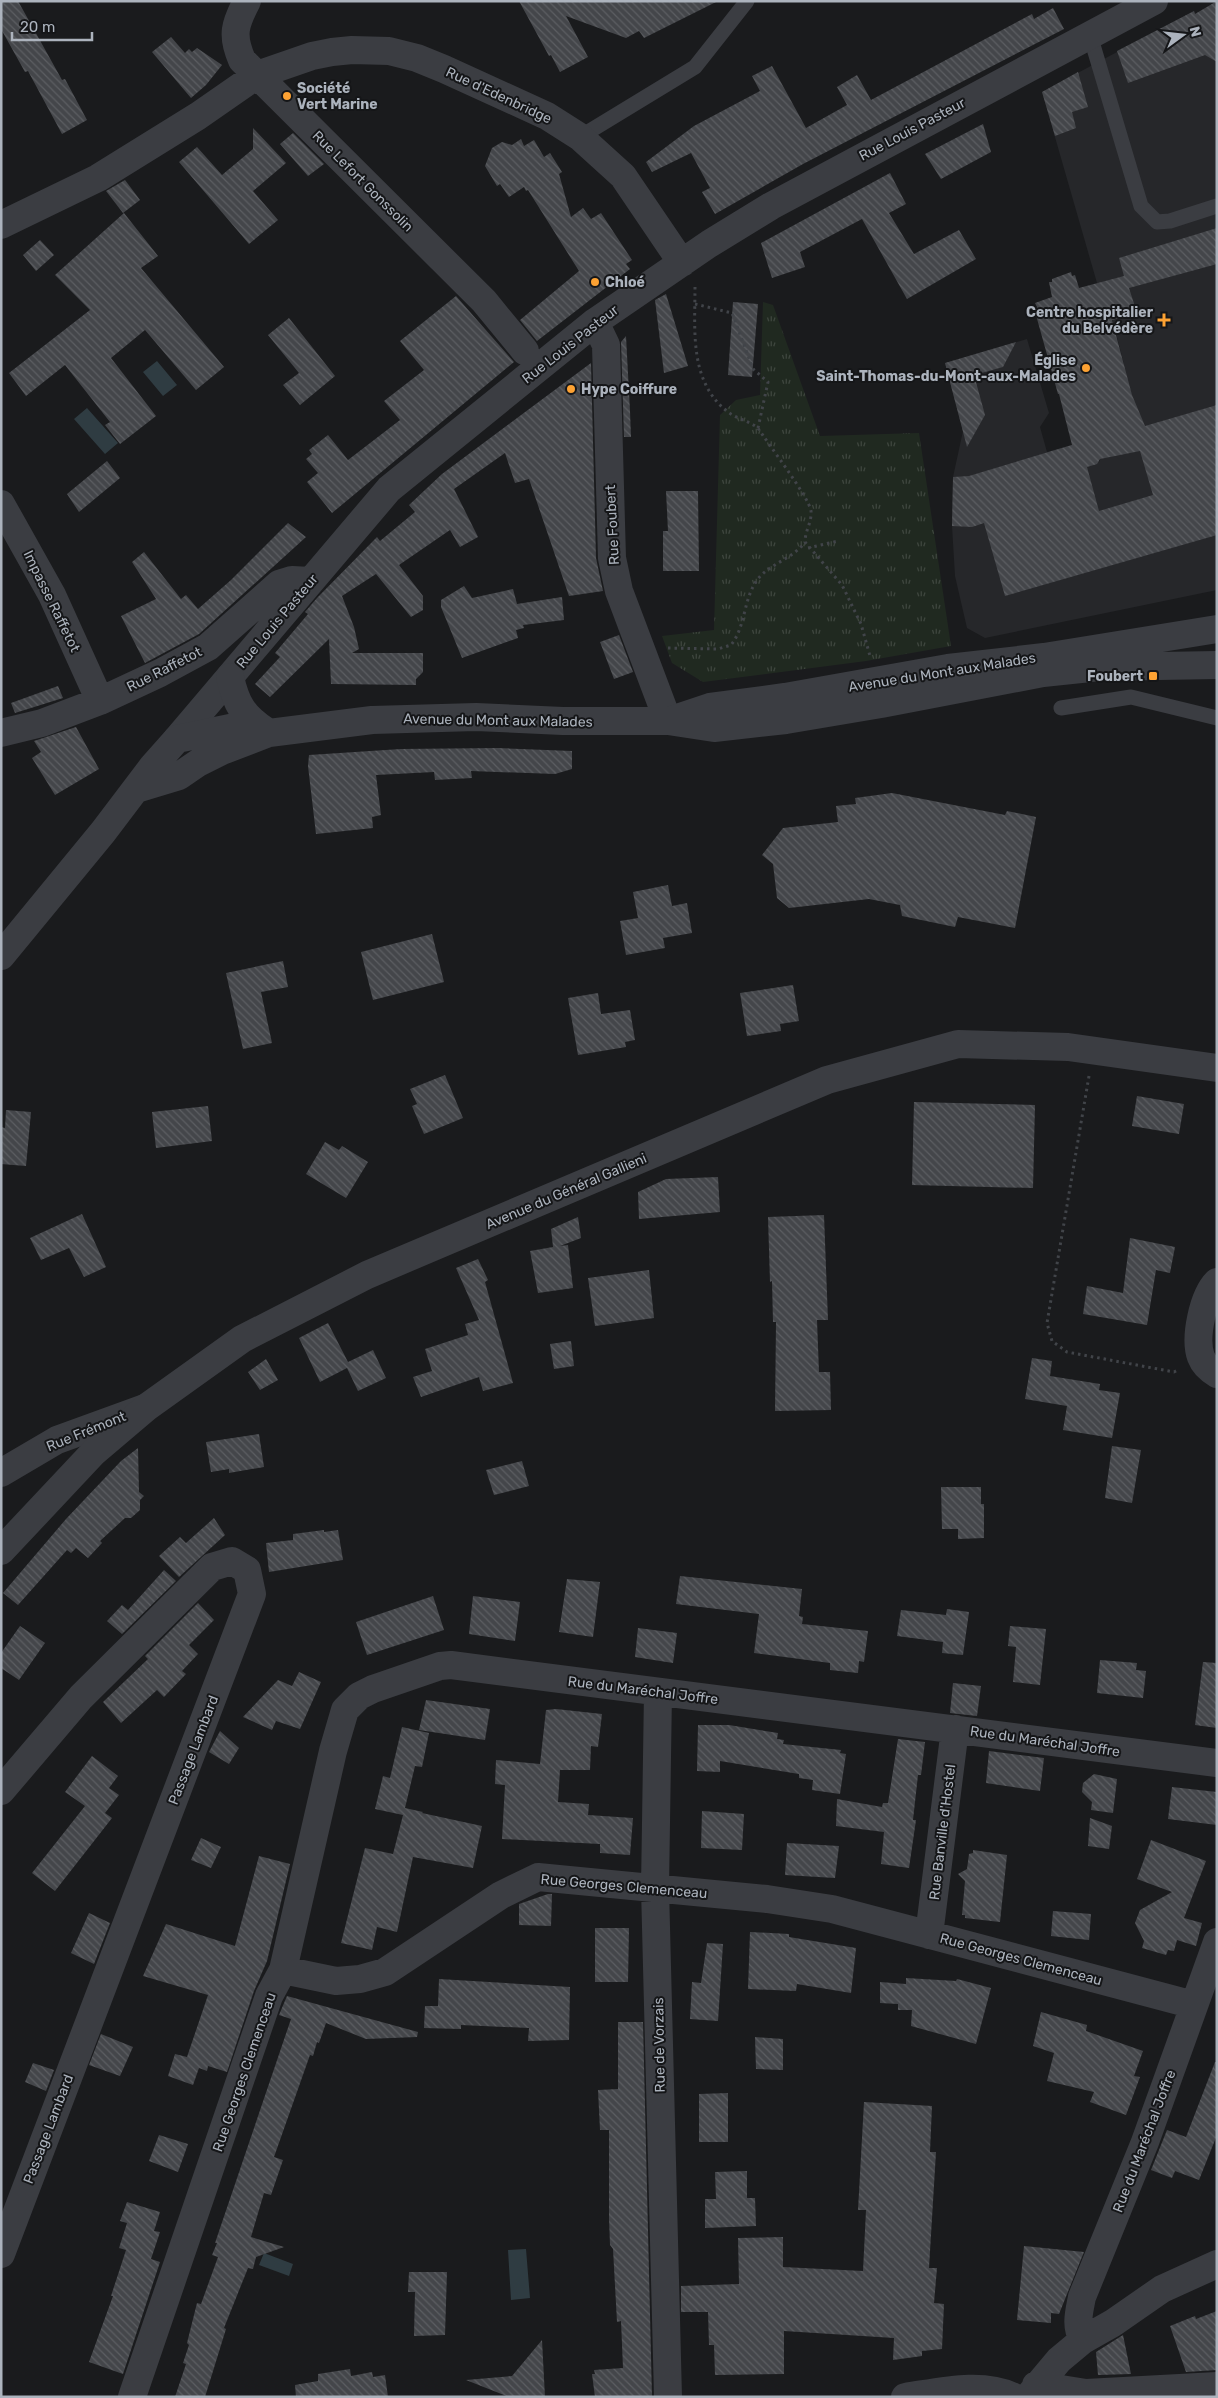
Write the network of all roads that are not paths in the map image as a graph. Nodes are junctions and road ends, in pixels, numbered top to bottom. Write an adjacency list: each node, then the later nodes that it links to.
1 (246, 1): 5 (street, Rue Lefort Gonssolin)
2 (747, 1): 6 (lane)
3 (1154, 1): 4 (street, Rue Louis Pasteur)
4 (1090, 35): 7 (lane); 9 (street, Rue Louis Pasteur)
5 (258, 75): 6 (street, Rue d'Edenbridge); 8 (street); 11 (street, Rue Lefort Gonssolin)
6 (580, 137): 9 (street, Rue d'Edenbridge)
7 (1217, 206)
8 (1, 224)
9 (688, 259): 10 (street, Rue Louis Pasteur)
10 (595, 322): 13 (street, Rue Louis Pasteur); 20 (street, Rue Foubert)
11 (525, 352)
12 (1, 504): 17 (street, Impasse Raffetot)
13 (310, 581): 16 (street, Rue Louis Pasteur); 17 (street, Rue Raffetot)
14 (1217, 629): 20 (street, Avenue du Mont aux Malades)
15 (1217, 665): 20 (street, Avenue du Mont aux Malades)
16 (230, 677): 21 (street); 23 (street, Rue Louis Pasteur)
17 (100, 701): 22 (street, Rue Raffetot)
18 (1061, 708): 19 (lane)
19 (1217, 718)
20 (668, 721): 21 (street, Avenue du Mont aux Malades)
21 (261, 728): 23 (street, Avenue du Mont aux Malades); 24 (street, Avenue du Mont aux Malades)
22 (1, 733)
23 (177, 739): 24 (street)
24 (136, 789): 25 (street)
25 (1, 956)
26 (1217, 1068): 29 (street, Avenue du Général Gallieni)
27 (1217, 1282): 28 (street)
28 (1209, 1366)
29 (147, 1407): 30 (street, Rue Frémont); 31 (street, Avenue du Général Gallieni)
30 (1, 1473)
31 (1, 1551)
32 (658, 1692): 33 (street, Rue du Maréchal Joffre); 36 (street, Rue de Vorzais); 39 (street, Rue du Maréchal Joffre)
33 (955, 1729): 34 (street, Rue du Maréchal Joffre); 37 (street, Rue Banville d'Hostel)
34 (1217, 1763)
35 (1, 1791): 41 (street, Passage Lambard)
36 (655, 1888): 37 (street, Rue Georges Clemenceau); 39 (street, Rue Georges Clemenceau); 48 (street, Rue de Vorzais)
37 (929, 1935): 40 (street, Rue Georges Clemenceau)
38 (1217, 1942): 40 (street, Rue du Maréchal Joffre)
39 (283, 1970): 47 (street, Rue Georges Clemenceau)
40 (1194, 2006): 43 (street, Rue du Maréchal Joffre)
41 (1, 2254)
42 (1217, 2264): 43 (street)
43 (1083, 2340): 45 (street)
44 (1217, 2386): 46 (street)
45 (1026, 2393): 46 (street); 49 (street)
46 (1131, 2394)
47 (132, 2397)
48 (668, 2397)
49 (906, 2397)

